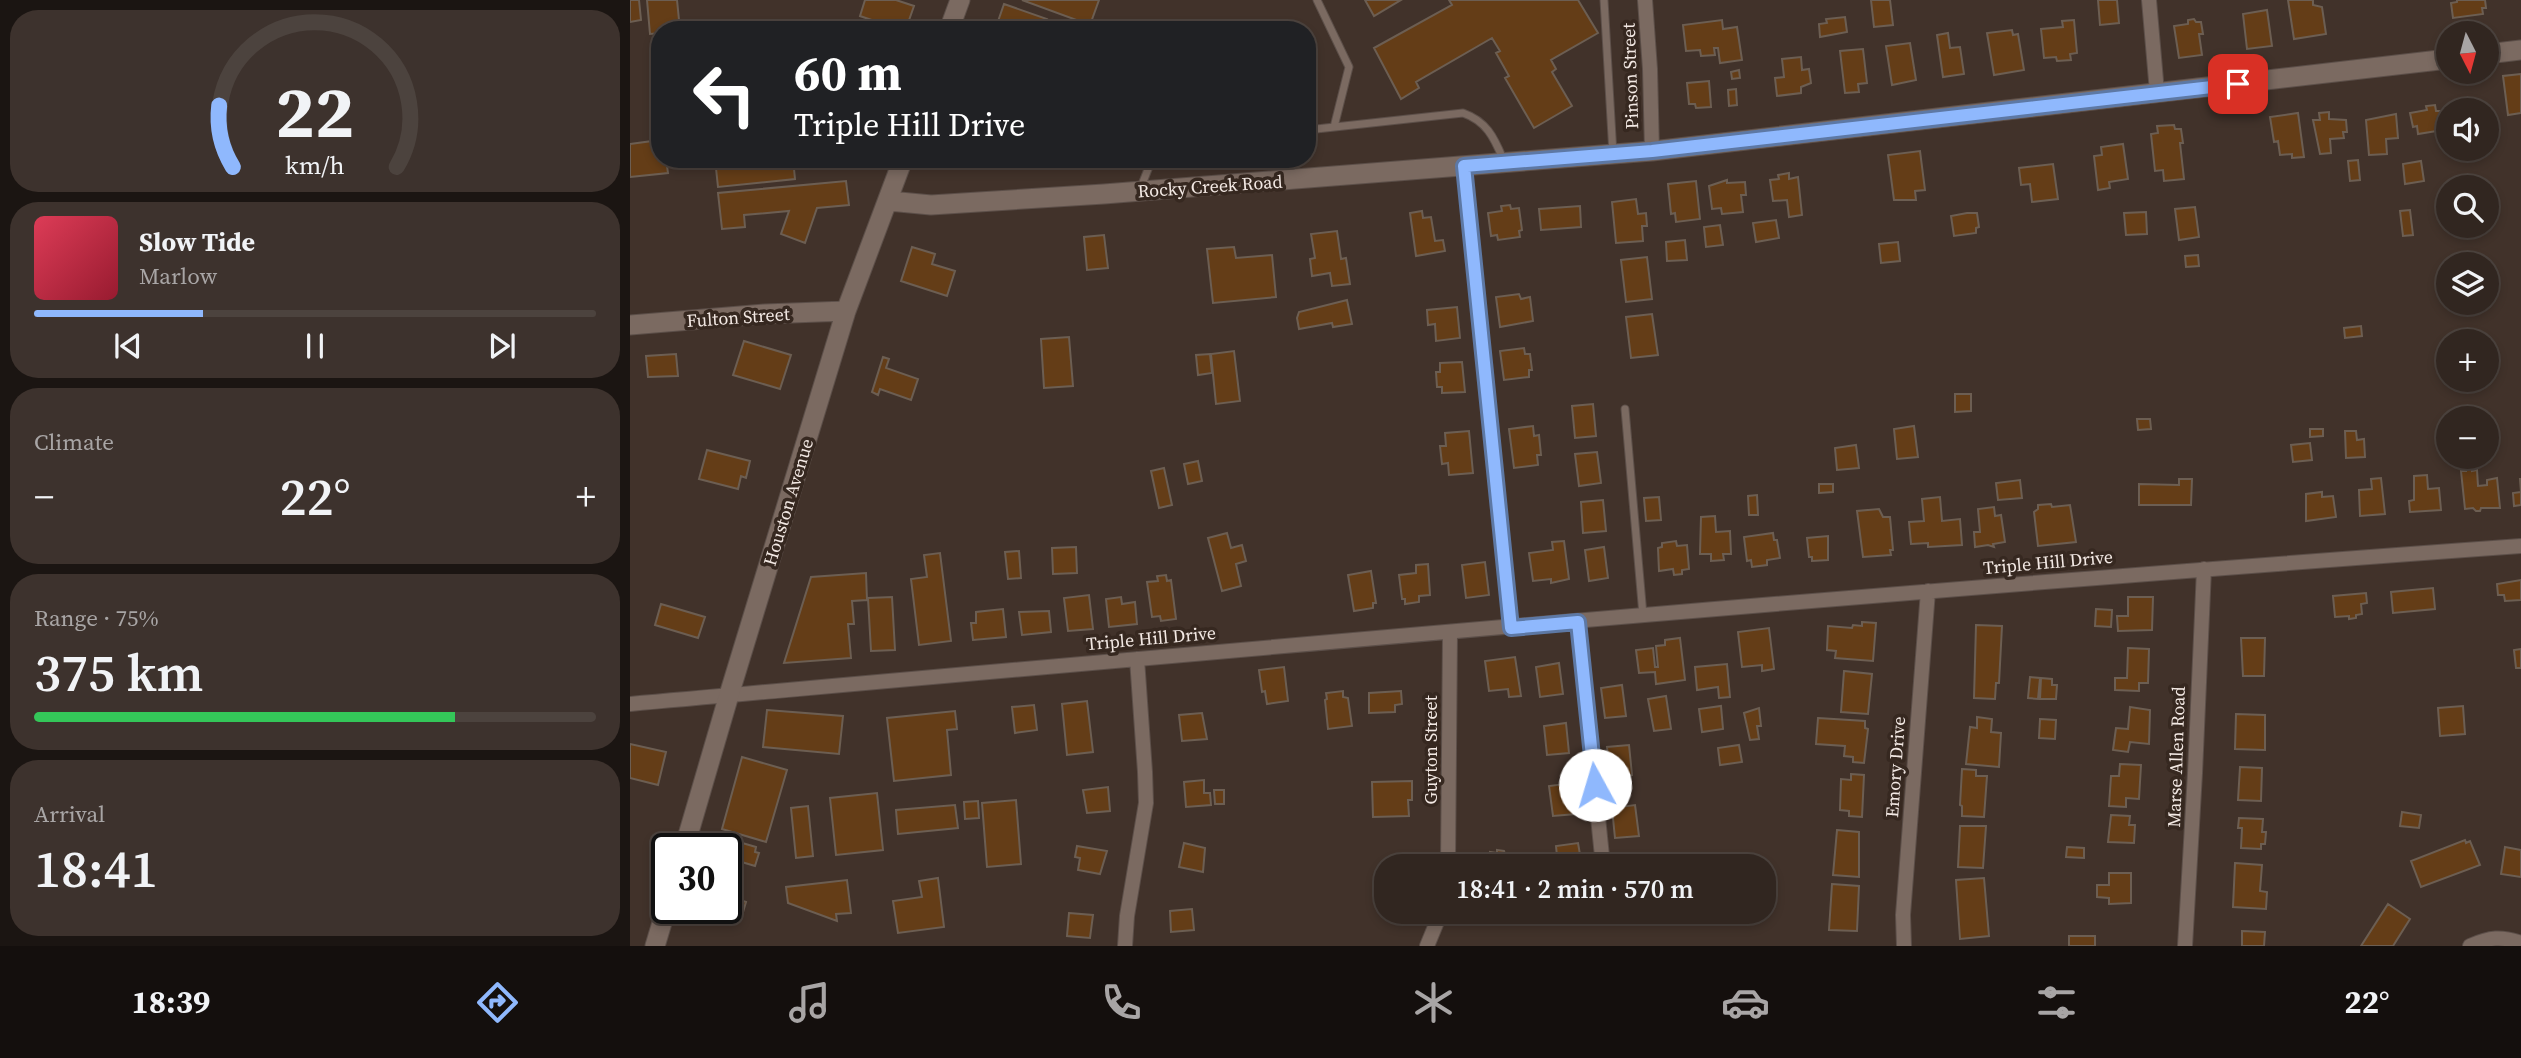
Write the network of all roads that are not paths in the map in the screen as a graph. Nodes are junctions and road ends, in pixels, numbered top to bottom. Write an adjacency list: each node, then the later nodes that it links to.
1 (960, 0): 6 (street)
2 (1317, 0): 11 (lane)
3 (1604, 0): 14 (lane)
4 (1645, 0): 13 (street, Pinson Street)
5 (2149, 0): 10 (street)
6 (952, 21)
7 (2521, 50): 8 (street)
8 (2499, 53)
9 (2436, 60): 10 (street, Rocky Creek Road)
10 (2157, 92): 13 (street, Rocky Creek Road)
11 (1334, 127): 12 (lane); 15 (lane)
12 (1316, 129)
13 (1652, 151): 14 (street, Rocky Creek Road)
14 (1613, 155): 15 (street, Rocky Creek Road)
15 (1504, 163): 16 (street, Rocky Creek Road)
16 (1464, 166): 19 (street, Rocky Creek Road); 29 (street)
17 (900, 168): 20 (street, Houston Avenue)
18 (1149, 168): 19 (lane)
19 (1140, 191): 20 (street, Rocky Creek Road)
20 (889, 201): 21 (street, Houston Avenue)
21 (846, 311): 22 (street, Fulton Street); 32 (street, Houston Avenue)
22 (630, 325)
23 (1625, 409): 27 (lane)
24 (2521, 546): 25 (street, Triple Hill Drive)
25 (2204, 569): 26 (street, Triple Hill Drive); 44 (street, Marse Allen Road)
26 (1928, 591): 27 (street, Triple Hill Drive); 43 (street, Emory Drive)
27 (1643, 616): 28 (street, Triple Hill Drive)
28 (1578, 622): 29 (street, Triple Hill Drive); 36 (street)
29 (1511, 628): 30 (street, Triple Hill Drive)
30 (1450, 633): 31 (street, Triple Hill Drive); 35 (street, Guyton Street)
31 (1137, 659): 32 (street, Triple Hill Drive); 41 (street)
32 (729, 695): 33 (street, Triple Hill Drive); 34 (street, Houston Avenue)
33 (630, 704)
34 (689, 833)
35 (1448, 854)
36 (1602, 854)
37 (662, 924): 40 (street)
38 (1436, 924): 42 (street)
39 (2521, 943): 45 (street)
40 (655, 946)
41 (1125, 946)
42 (1427, 946)
43 (1904, 946)
44 (2185, 946)
45 (2470, 946)

